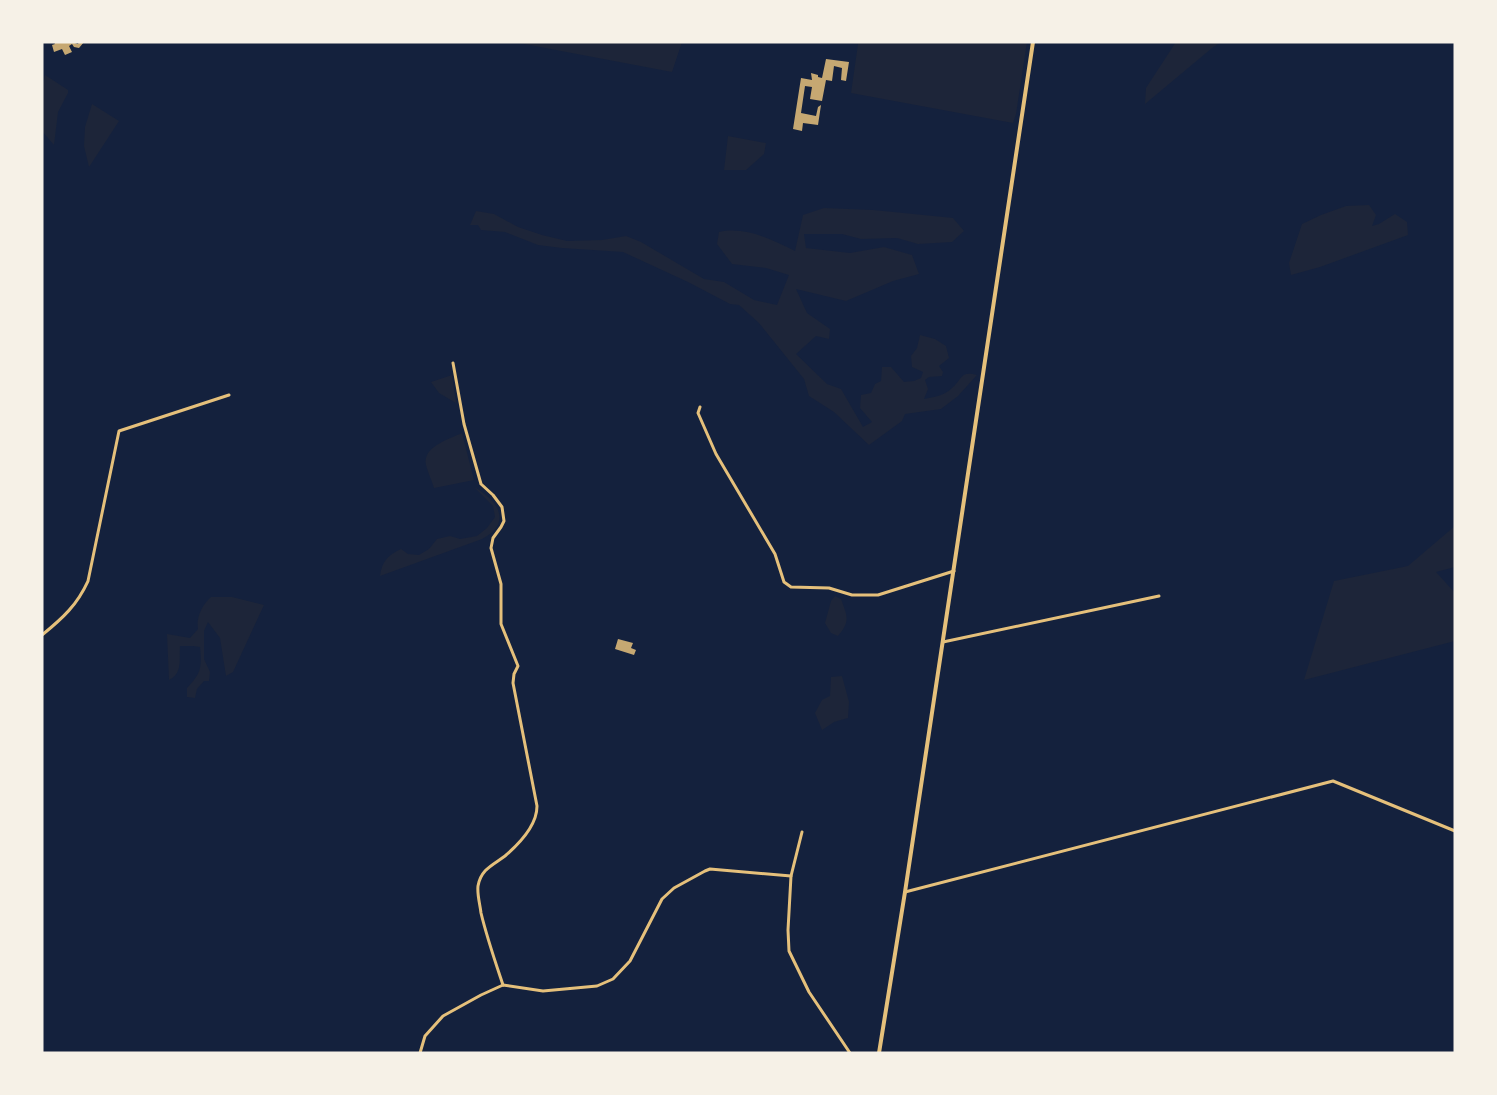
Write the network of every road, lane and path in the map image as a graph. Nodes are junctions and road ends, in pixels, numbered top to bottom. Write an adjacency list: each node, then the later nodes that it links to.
1 (1033, 42): 5 (main road)
2 (453, 363): 13 (street)
3 (230, 395): 7 (street)
4 (700, 407): 5 (street)
5 (954, 571): 8 (main road)
6 (1159, 596): 8 (street)
7 (42, 634)
8 (943, 642): 12 (main road)
9 (1455, 831): 12 (street)
10 (802, 832): 11 (street)
11 (791, 876): 13 (street); 15 (street)
12 (905, 892): 16 (main road)
13 (503, 985): 14 (street)
14 (420, 1053)
15 (850, 1053)
16 (879, 1053)

